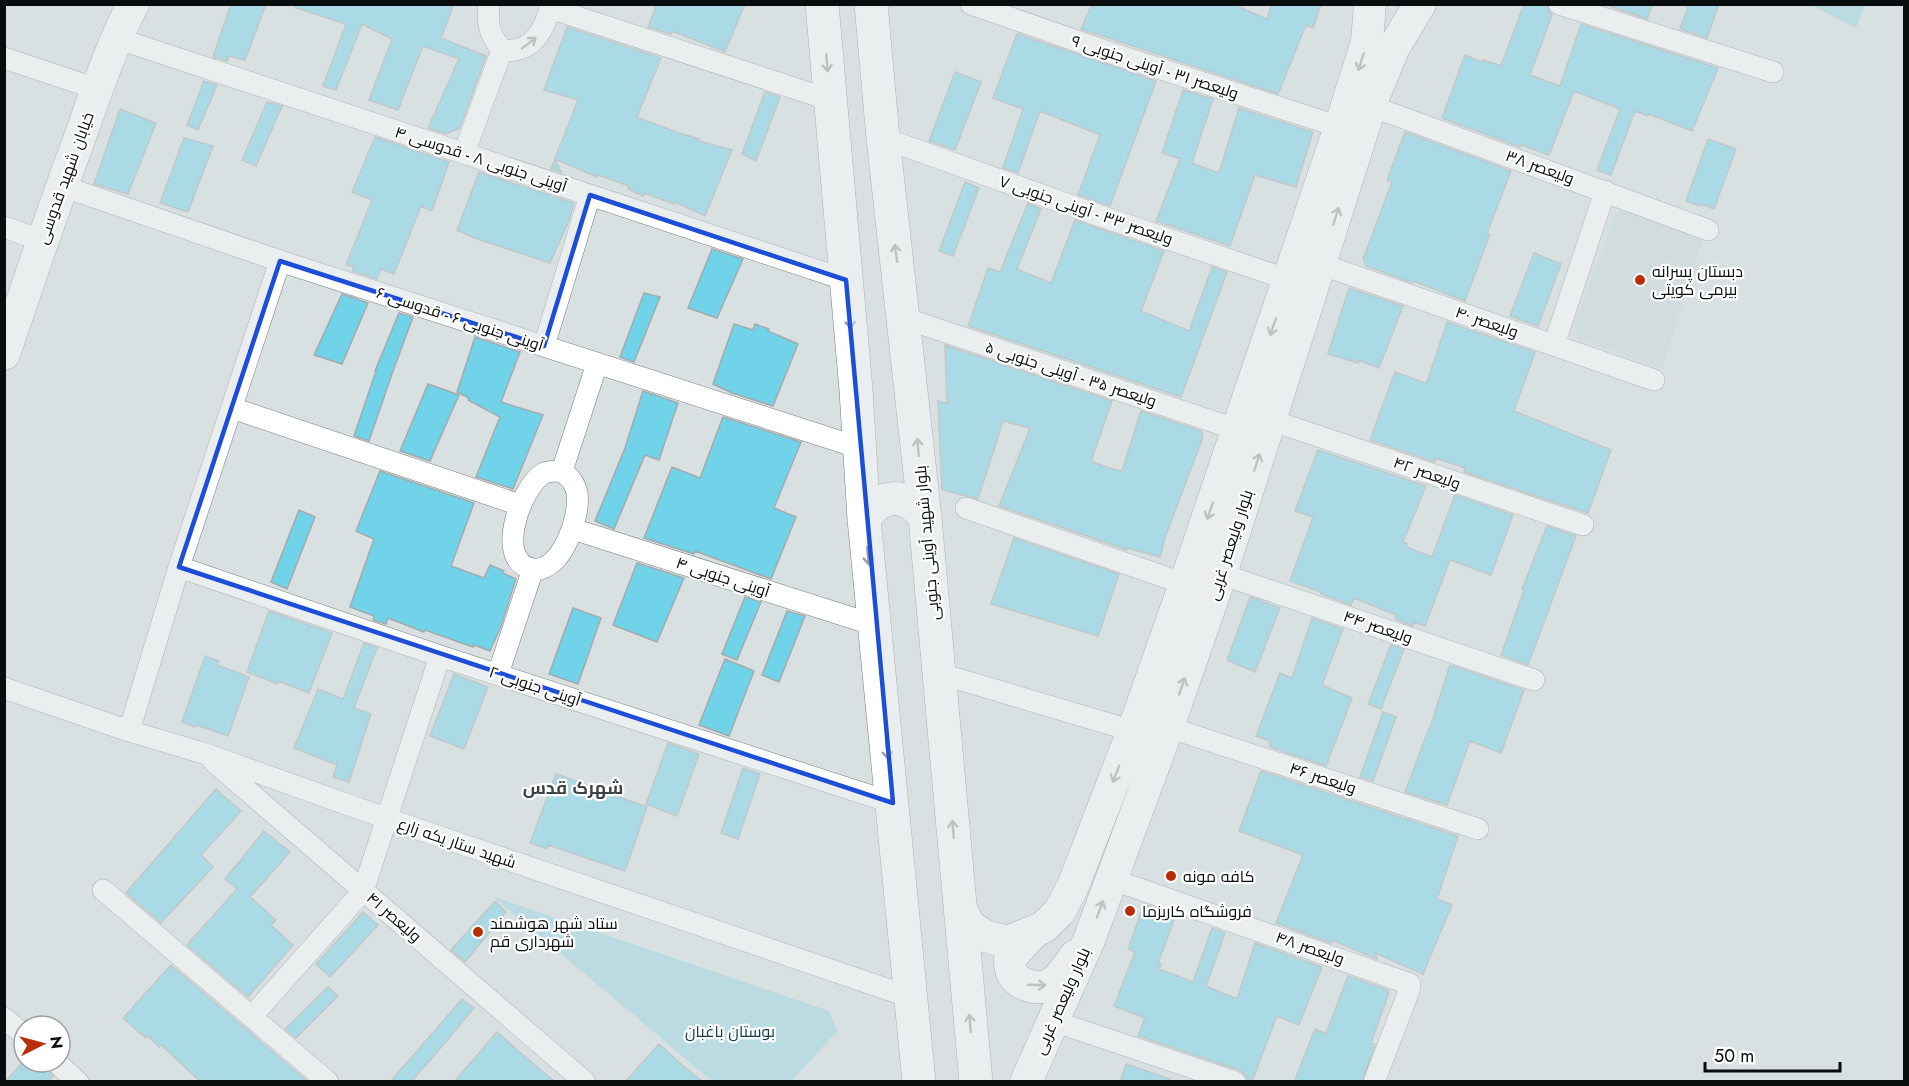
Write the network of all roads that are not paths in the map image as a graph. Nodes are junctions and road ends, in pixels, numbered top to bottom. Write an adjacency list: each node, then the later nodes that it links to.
1 (133, 4): 12 (main road, خیابان شهید قدوسی)
2 (489, 4): 13 (street)
3 (822, 4): 17 (main road, one-way to 17)
4 (871, 4): 20 (main road, بلوار شهید آوینی جنوبی)
5 (971, 4): 19 (street, ولیعصر ۳۱ - آوینی جنوبی ۹)
6 (1370, 4): 19 (main road, بلوار ولیعصر غربی, one-way to 19)
7 (1387, 4): 8 (main road)
8 (1414, 4)
9 (1420, 4): 18 (main road, بلوار ولیعصر غربی)
10 (1559, 4): 15 (street)
11 (550, 6): 13 (street, one-way to 11); 17 (street)
12 (116, 38): 16 (main road, خیابان شهید قدوسی); 21 (street, آوینی جنوبی ۸ - قدوسی ۴)
13 (502, 50): 21 (street)
14 (4, 58): 16 (street)
15 (1773, 72)
16 (97, 89): 22 (main road, خیابان شهید قدوسی)
17 (830, 100): 30 (main road)
18 (1371, 106): 23 (street, ولیعصر ۳۸); 29 (main road, بلوار ولیعصر غربی, one-way to 18)
19 (1340, 127): 31 (main road, بلوار ولیعصر غربی)
20 (883, 138): 31 (street, ولیعصر ۳۳ - آوینی جنوبی ۷); 32 (main road, بلوار شهید آوینی جنوبی, one-way to 20)
21 (464, 153): 24 (street, آوینی جنوبی ۸ - قدوسی ۴)
22 (62, 186): 27 (main road, خیابان شهید قدوسی); 28 (street, آوینی جنوبی ۶ - قدوسی ۶)
23 (1605, 191): 26 (street, ولیعصر ۳۸); 33 (street)
24 (590, 195): 30 (street, آوینی جنوبی ۸ - قدوسی ۴); 34 (street)
25 (4, 227): 27 (street)
26 (1708, 230)
27 (43, 241): 35 (main road, خیابان شهید قدوسی)
28 (280, 261): 34 (street, آوینی جنوبی ۶ - قدوسی ۶); 38 (street)
29 (1320, 264): 33 (street, ولیعصر ۴۰); 39 (main road, بلوار ولیعصر غربی)
30 (846, 280): 41 (main road, one-way to 41)
31 (1289, 280): 40 (main road, بلوار ولیعصر غربی, one-way to 40)
32 (904, 318): 40 (street, ولیعصر ۳۵ - آوینی جنوبی ۵); 45 (main road, بلوار شهید آوینی جنوبی, one-way to 32)
33 (1554, 345): 37 (street, ولیعصر ۴۰)
34 (544, 346): 36 (street, آوینی جنوبی ۶ - قدوسی ۶)
35 (4, 354)
36 (597, 364): 41 (street, آوینی جنوبی ۶ - قدوسی ۶); 42 (street)
37 (1654, 380)
38 (232, 408): 43 (street); 49 (street)
39 (1270, 420): 47 (street, ولیعصر ۴۲); 51 (main road, بلوار ولیعصر غربی, one-way to 39)
40 (1238, 430): 52 (main road, بلوار ولیعصر غربی, one-way to 52)
41 (860, 448): 46 (main road)
42 (562, 471): 43 (street); 48 (street)
43 (520, 506): 50 (street)
44 (966, 508): 52 (street)
45 (925, 518): 46 (main road); 55 (main road, بلوار شهید آوینی جنوبی)
46 (864, 519): 53 (main road, one-way to 53)
47 (1583, 525)
48 (573, 528): 50 (street); 53 (street, آوینی جنوبی ۴)
49 (179, 567): 54 (street, آوینی جنوبی ۲); 60 (street)
50 (534, 569): 56 (street)
51 (1221, 574): 57 (street, ولیعصر ۴۴); 59 (main road, بلوار ولیعصر غربی, one-way to 51)
52 (1185, 584): 61 (main road, بلوار ولیعصر غربی)
53 (874, 625): 63 (main road, one-way to 63)
54 (440, 656): 56 (street, آوینی جنوبی ۲); 64 (street)
55 (938, 673): 61 (street); 69 (main road, بلوار شهید آوینی جنوبی, one-way to 55)
56 (498, 674): 63 (street, آوینی جنوبی ۲)
57 (1534, 680)
58 (4, 688): 60 (street, شهید ستار یکه زارع)
59 (1168, 727): 65 (street, ولیعصر ۴۶); 66 (main road, بلوار ولیعصر غربی)
60 (129, 731): 62 (street, شهید ستار یکه زارع)
61 (1133, 731): 70 (main road, بلوار ولیعصر غربی, one-way to 70)
62 (203, 753): 64 (street, شهید ستار یکه زارع); 68 (street, ولیعصر ۴۱)
63 (893, 803): 72 (main road)
64 (388, 819): 68 (street); 72 (street, شهید ستار یکه زارع)
65 (1478, 829)
66 (1111, 879): 71 (main road, بلوار ولیعصر غربی, one-way to 66); 81 (street, ولیعصر ۴۸)
67 (103, 890): 73 (street)
68 (363, 891): 73 (street); 77 (street, ولیعصر ۴۱)
69 (960, 906): 70 (main road, بلوار ولیعصر غربی); 78 (main road, بلوار شهید آوینی جنوبی, one-way to 69)
70 (1033, 933): 71 (main road, one-way to 71)
71 (1089, 940): 74 (main road, بلوار ولیعصر غربی)
72 (910, 997): 75 (main road)
73 (252, 1016): 76 (street)
74 (1053, 1021): 79 (main road, بلوار ولیعصر غربی); 80 (street)
75 (918, 1081)
76 (328, 1082)
77 (585, 1082)
78 (976, 1082)
79 (1026, 1082)
80 (1235, 1082)
81 (1374, 1082)

